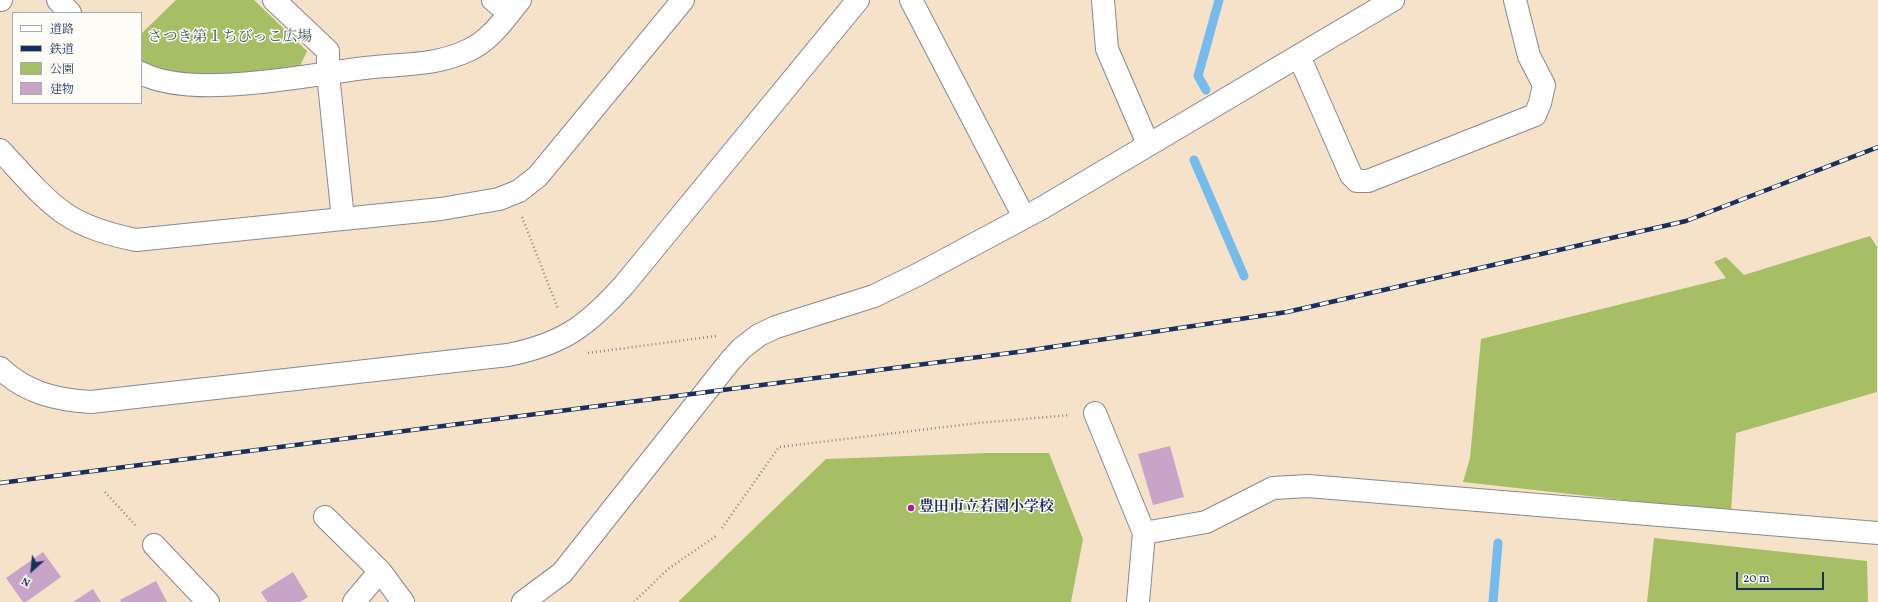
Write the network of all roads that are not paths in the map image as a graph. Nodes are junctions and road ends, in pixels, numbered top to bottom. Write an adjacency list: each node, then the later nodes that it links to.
1 (58, 0): 10 (street)
2 (274, 0): 13 (street)
3 (683, 0): 17 (street)
4 (858, 0): 18 (street)
5 (910, 0): 16 (street)
6 (1103, 0): 14 (street)
7 (1392, 0): 11 (street)
8 (1515, 0): 11 (street)
9 (507, 4): 13 (street)
10 (69, 12)
11 (1299, 56): 14 (street)
12 (142, 74): 13 (street)
13 (328, 74): 17 (street)
14 (1148, 144): 16 (street)
15 (0, 150): 17 (street)
16 (1024, 217): 28 (street)
17 (343, 219)
18 (0, 368)
19 (1095, 413): 21 (street)
20 (325, 517): 24 (street)
21 (1144, 533): 22 (street); 29 (street)
22 (1878, 533)
23 (154, 545): 25 (street)
24 (380, 571): 26 (street); 27 (street)
25 (208, 602)
26 (354, 602)
27 (403, 602)
28 (523, 602)
29 (1138, 602)

